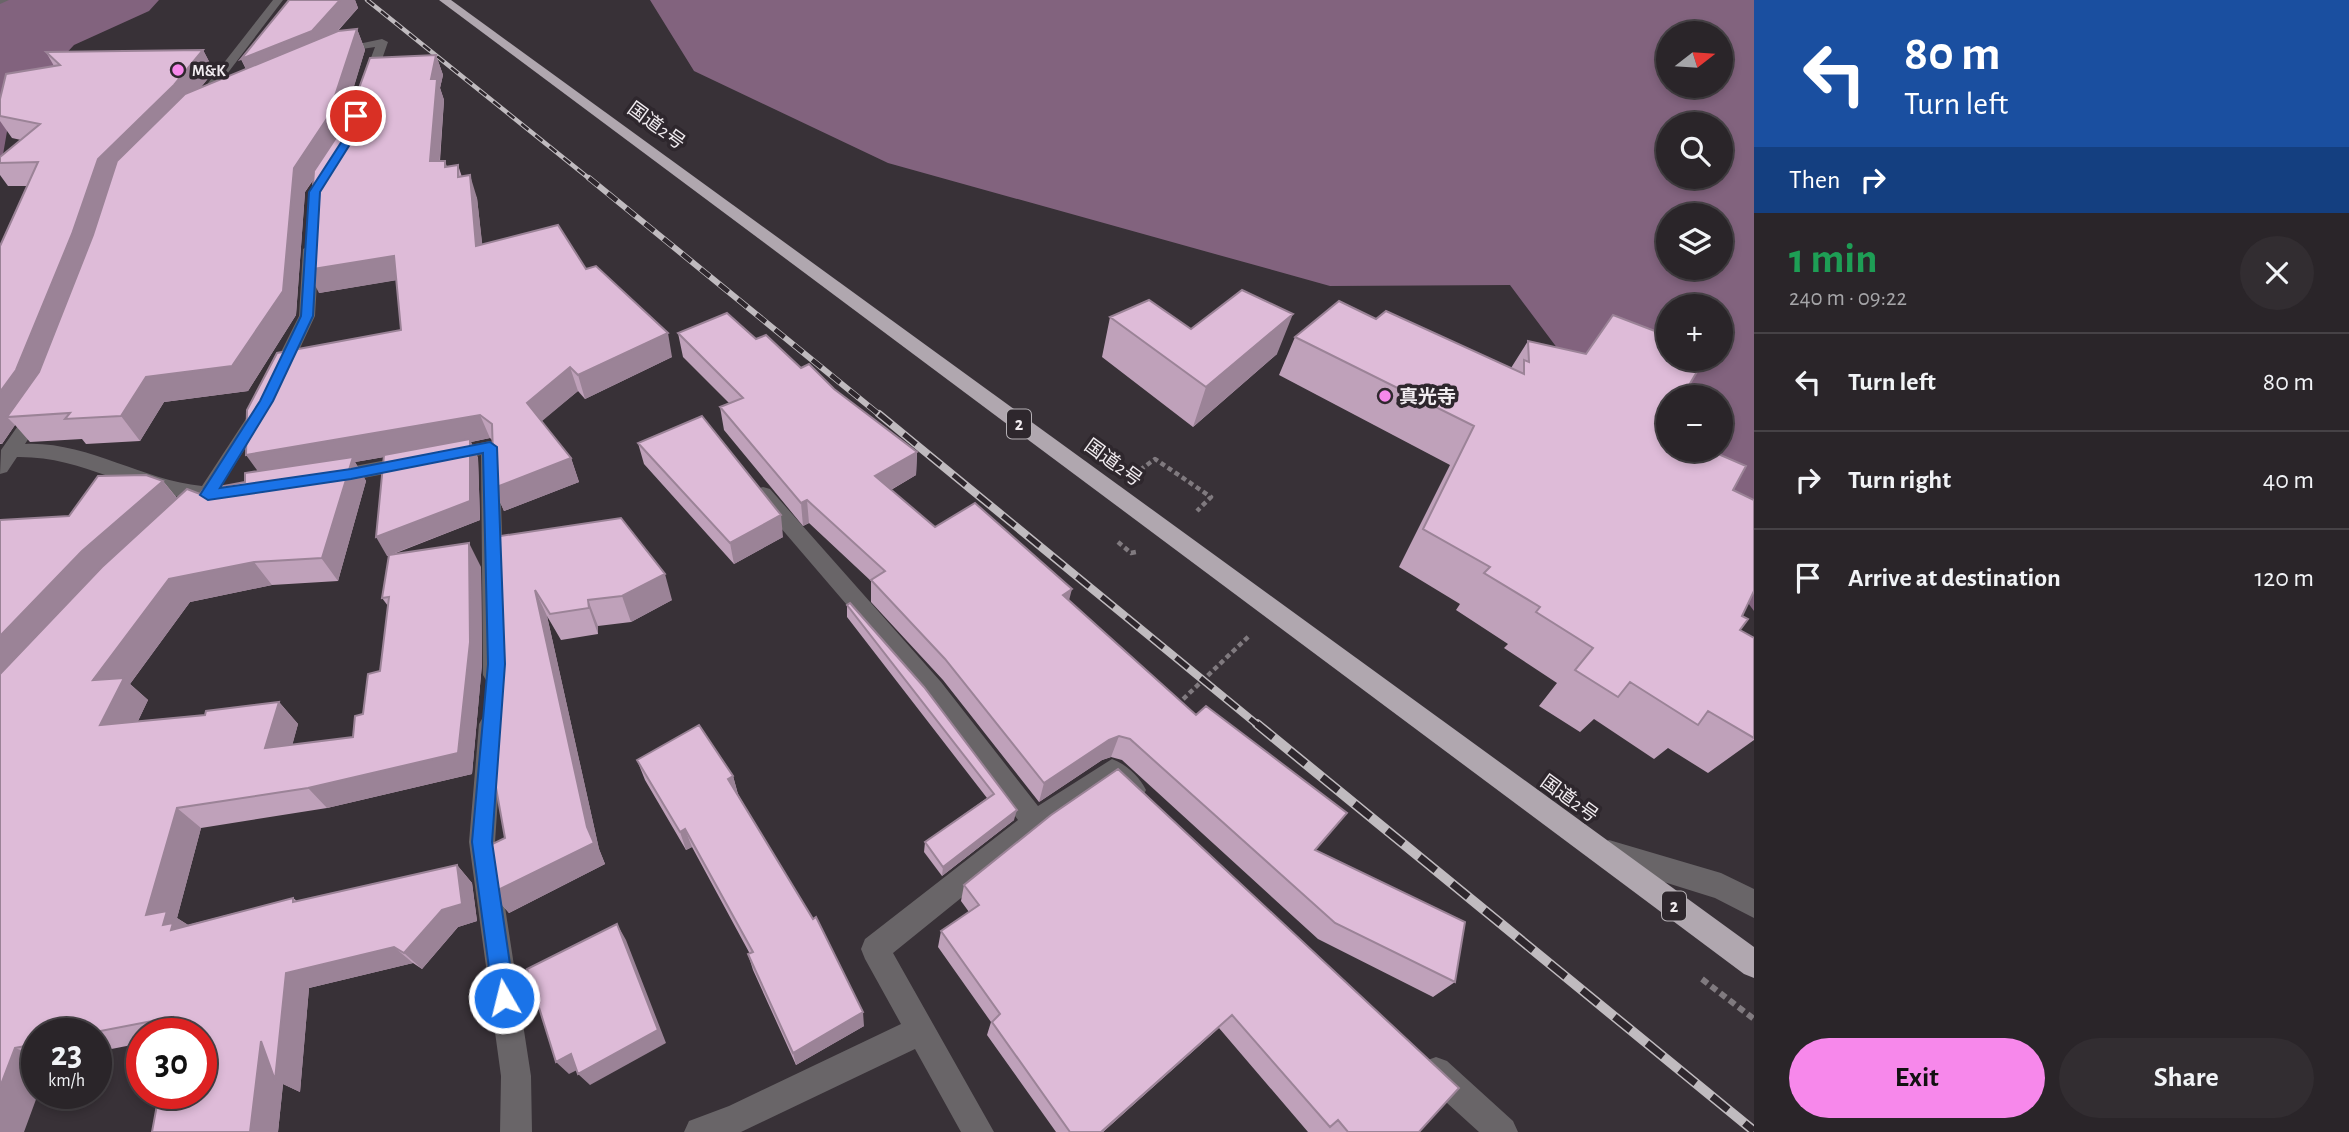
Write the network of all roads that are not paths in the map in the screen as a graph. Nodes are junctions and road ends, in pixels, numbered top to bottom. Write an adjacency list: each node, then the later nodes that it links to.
1 (278, 0): 5 (street)
2 (444, 0): 16 (highway, 国道2号 / 2)
3 (318, 58): 4 (street)
4 (365, 91)
5 (217, 100)
6 (312, 233): 12 (street)
7 (48, 396): 8 (street)
8 (5, 459): 12 (street)
9 (749, 477): 15 (street)
10 (312, 480): 21 (street)
11 (247, 489): 12 (street)
12 (208, 495): 13 (street)
13 (190, 512)
14 (1151, 807): 15 (street)
15 (1035, 822): 19 (street)
16 (1594, 848): 17 (street); 18 (highway, 国道2号 / 2)
17 (1754, 904)
18 (1754, 964)
19 (922, 1030): 22 (street); 23 (street)
20 (1422, 1059): 24 (street)
21 (516, 1132)
22 (699, 1132)
23 (978, 1132)
24 (1502, 1132)

